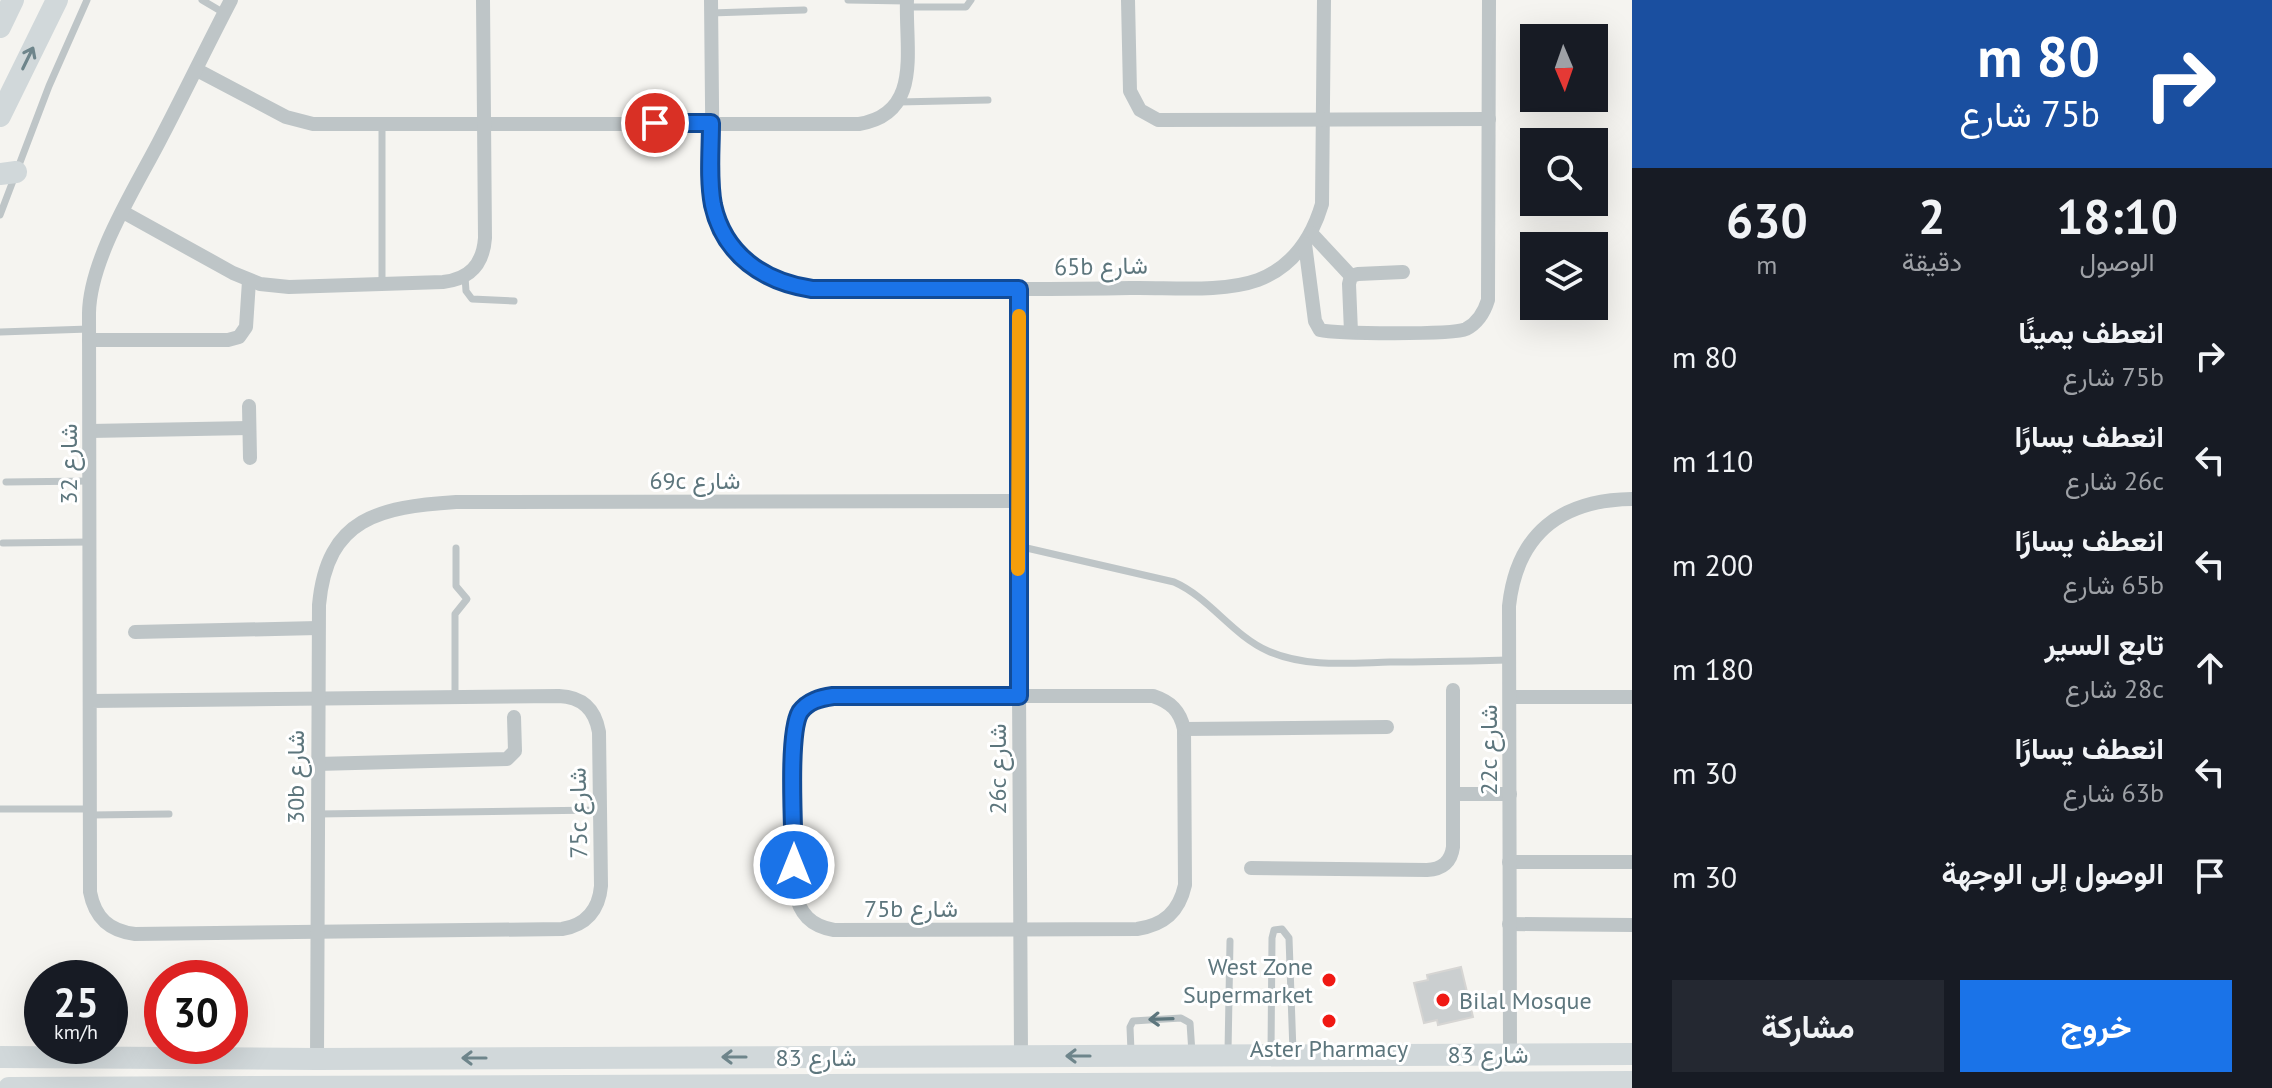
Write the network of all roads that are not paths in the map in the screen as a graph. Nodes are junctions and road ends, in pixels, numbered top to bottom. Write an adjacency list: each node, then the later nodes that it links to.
1 (13, 0): 15 (street)
2 (57, 0): 19 (street, one-way to 2)
3 (87, 0): 25 (lane)
4 (202, 0): 12 (lane)
5 (483, 0): 22 (street)
6 (848, 0): 11 (lane)
7 (971, 0): 11 (lane)
8 (1128, 0): 21 (street)
9 (1324, 0): 21 (street)
10 (1489, 0): 20 (street)
11 (907, 3): 18 (street)
12 (227, 6): 16 (street, شارع 32)
13 (711, 6): 14 (lane); 23 (street, 65b شارع)
14 (804, 10)
15 (0, 27)
16 (197, 70): 24 (street); 26 (street, شارع 32)
17 (988, 100): 18 (lane)
18 (899, 102): 23 (street)
19 (0, 116)
20 (1489, 119): 21 (street); 37 (street)
21 (1324, 120): 28 (street)
22 (484, 123): 23 (street); 24 (street); 31 (street)
23 (711, 123): 34 (street, 65b شارع)
24 (382, 124): 33 (lane)
25 (8, 173): 27 (lane)
26 (123, 212): 32 (street); 38 (street, شارع 32)
27 (0, 215)
28 (1308, 238): 30 (street); 34 (street, 65b شارع); 37 (street)
29 (1403, 272): 30 (street)
30 (1351, 276): 37 (street)
31 (465, 277): 33 (street); 35 (lane)
32 (249, 281): 33 (street); 38 (street)
33 (382, 284)
34 (1019, 289): 46 (street, 26c شارع)
35 (514, 301)
36 (0, 332): 38 (lane)
37 (1351, 332)
38 (89, 335): 41 (street, شارع 32)
39 (249, 406): 40 (street)
40 (249, 428): 41 (street); 42 (street)
41 (90, 431): 43 (street, شارع 32)
42 (250, 458)
43 (90, 481): 44 (lane); 48 (street, شارع 32)
44 (6, 482)
45 (1632, 499): 54 (street, 22c شارع)
46 (1018, 501): 47 (street, 69c شارع); 50 (street, 26c شارع)
47 (373, 515): 52 (street, 30b شارع)
48 (90, 542): 49 (lane); 61 (street, شارع 32)
49 (3, 543)
50 (1018, 546): 54 (lane); 56 (street, 26c شارع)
51 (456, 548): 57 (lane)
52 (318, 628): 53 (street); 60 (street, 30b شارع)
53 (135, 632)
54 (1510, 660): 58 (street, 22c شارع)
55 (1453, 690): 66 (street)
56 (1019, 696): 64 (street); 78 (street, 26c شارع); 78 (street, 75b شارع)
57 (455, 697): 60 (street, 75c شارع); 69 (street, 75c شارع)
58 (1510, 697): 59 (street); 67 (street, 22c شارع)
59 (1632, 697)
60 (317, 698): 61 (street, 75c شارع); 65 (street, 30b شارع)
61 (90, 701): 70 (street, شارع 32)
62 (514, 717): 65 (street)
63 (1387, 727): 64 (street)
64 (1184, 729): 78 (street)
65 (317, 764): 72 (street, 30b شارع)
66 (1453, 794): 67 (street); 75 (street)
67 (1510, 794): 73 (street, 22c شارع)
68 (0, 809): 70 (lane)
69 (600, 810): 72 (lane); 79 (street, 75c شارع)
70 (90, 812): 71 (lane); 80 (street, شارع 32)
71 (169, 814)
72 (318, 814): 79 (street, 30b شارع)
73 (1509, 862): 74 (street); 76 (street, 22c شارع)
74 (1632, 862)
75 (1251, 868)
76 (1509, 924): 77 (street); 83 (street, 22c شارع)
77 (1632, 925)
78 (1021, 930): 90 (street, 26c شارع)
79 (317, 933): 80 (street, 75c شارع); 91 (street, 30b شارع)
80 (135, 934)
81 (1230, 941): 86 (lane)
82 (1282, 1054): 82 (lane); 83 (street, شارع 83); 86 (street, شارع 83)
83 (1510, 1054): 84 (street, شارع 83)
84 (1632, 1054)
85 (1192, 1055): 86 (street, شارع 83); 87 (street, شارع 83); 87 (lane, one-way to 87)
86 (1228, 1055)
87 (1131, 1056): 90 (street, شارع 83, one-way to 90)
88 (0, 1057): 91 (street, شارع 83)
89 (622, 1057): 90 (street, شارع 83, one-way to 89); 91 (street, شارع 83, one-way to 91); 93 (street)
90 (1021, 1057)
91 (317, 1059)
92 (1632, 1082): 95 (street, شارع 83)
93 (513, 1085): 97 (street, شارع 83); 98 (street, شارع 83)
94 (1323, 1085): 95 (street, شارع 83); 96 (street, شارع 83)
95 (1511, 1085)
96 (1021, 1086): 98 (street, شارع 83)
97 (316, 1087): 99 (street, شارع 83)
98 (699, 1087)
99 (9, 1088)

